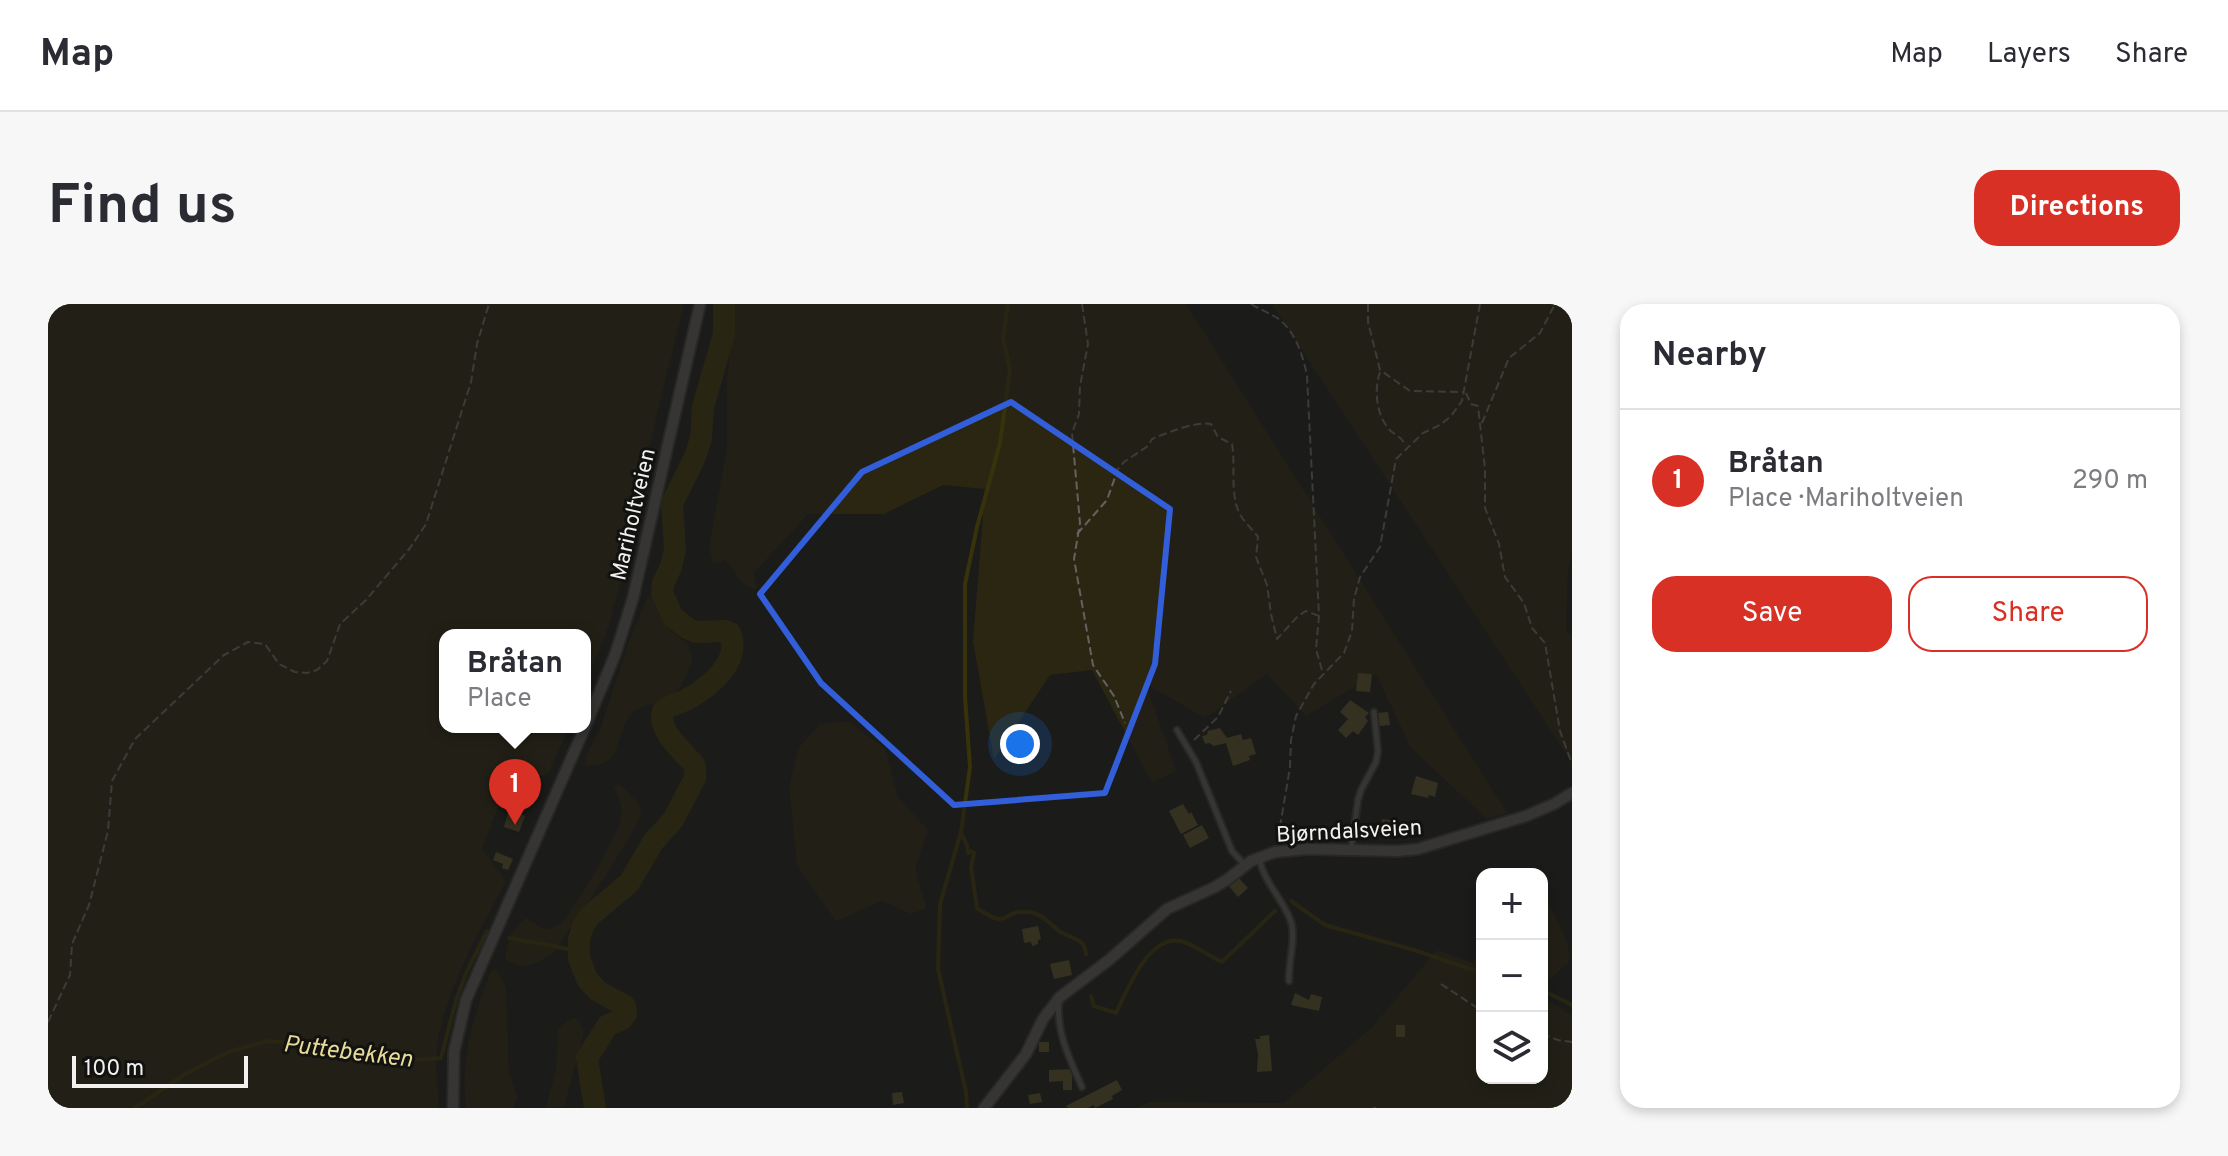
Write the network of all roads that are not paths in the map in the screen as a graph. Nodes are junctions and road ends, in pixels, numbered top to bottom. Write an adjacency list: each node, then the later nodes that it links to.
1 (700, 304): 3 (street, Mariholtveien)
2 (1374, 712): 7 (lane)
3 (591, 713)
4 (1177, 730): 9 (lane)
5 (582, 733): 13 (street, Mariholtveien)
6 (1571, 794): 7 (street, Bjørndalsveien)
7 (1350, 851): 8 (street, Bjørndalsveien)
8 (1259, 857): 9 (street, Bjørndalsveien); 10 (lane)
9 (1245, 865): 11 (street, Bjørndalsveien)
10 (1289, 981)
11 (1060, 997): 12 (lane); 14 (street, Bjørndalsveien)
12 (1082, 1087)
13 (453, 1108)
14 (984, 1108)

